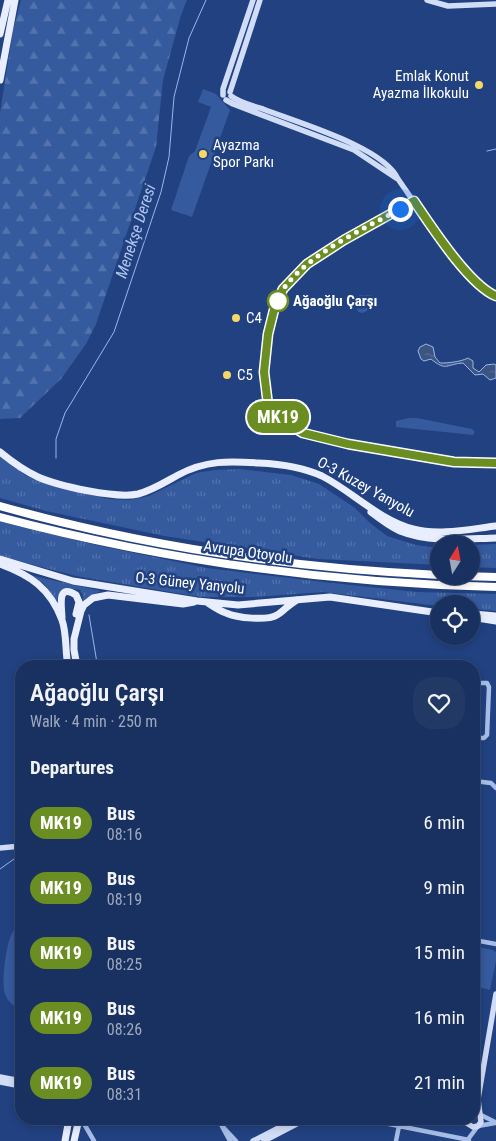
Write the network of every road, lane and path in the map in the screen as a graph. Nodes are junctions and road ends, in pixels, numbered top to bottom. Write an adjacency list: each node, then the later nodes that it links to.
1 (8, 0): 7 (main road)
2 (15, 0): 8 (main road)
3 (253, 0): 9 (street)
4 (260, 0): 9 (street)
5 (426, 0): 6 (street)
6 (496, 4)
7 (0, 34)
8 (0, 80)
9 (228, 96): 10 (street)
10 (414, 201): 11 (street); 13 (street)
11 (496, 296)
12 (0, 452): 14 (main road, O-3 Kuzey Yanyolu)
13 (496, 463)
14 (338, 486): 17 (main road, O-3 Kuzey Yanyolu); 18 (main road)
15 (0, 506): 21 (highway, Avrupa Otoyolu)
16 (0, 517): 24 (highway, Avrupa Otoyolu)
17 (496, 525)
18 (496, 538)
19 (0, 559): 26 (main road, O-3 Güney Yanyolu)
20 (0, 564): 32 (main road)
21 (430, 574)
22 (480, 577): 23 (highway)
23 (496, 577)
24 (496, 587)
25 (300, 599): 27 (main road, O-3 Güney Yanyolu); 27 (main road); 28 (main road, O-3 Güney Yanyolu)
26 (197, 601): 27 (main road, O-3 Güney Yanyolu); 34 (main road)
27 (206, 602)
28 (430, 611)
29 (480, 614): 30 (main road)
30 (496, 616)
31 (480, 619): 33 (main road)
32 (62, 620): 34 (main road); 35 (main road)
33 (496, 621)
34 (74, 639): 36 (main road)
35 (67, 660)
36 (76, 660)
37 (480, 683): 38 (street)
38 (480, 738)
39 (480, 782): 40 (street)
40 (496, 788)
41 (15, 846): 42 (street)
42 (0, 848)
43 (480, 941): 44 (street)
44 (496, 944)
45 (496, 994): 50 (street)
46 (0, 1077): 47 (street)
47 (15, 1080)
48 (0, 1082): 49 (street)
49 (15, 1085)
50 (480, 1087)
51 (480, 1110): 52 (street)
52 (481, 1115): 53 (street); 54 (street)
53 (480, 1123)
54 (496, 1123): 65 (street)
55 (69, 1125): 68 (main road)
56 (78, 1125): 69 (main road)
57 (86, 1125): 70 (street)
58 (279, 1125): 66 (street)
59 (288, 1125): 66 (street)
60 (394, 1125): 64 (street)
61 (467, 1125): 67 (street)
62 (470, 1125): 65 (street)
63 (222, 1126): 71 (street); 72 (street)
64 (399, 1126): 67 (street); 75 (street)
65 (478, 1126): 67 (street)
66 (281, 1129): 73 (street); 74 (street)
67 (469, 1140)
68 (65, 1141)
69 (74, 1141)
70 (94, 1141)
71 (230, 1141)
72 (236, 1141)
73 (253, 1141)
74 (264, 1141)
75 (396, 1141)

